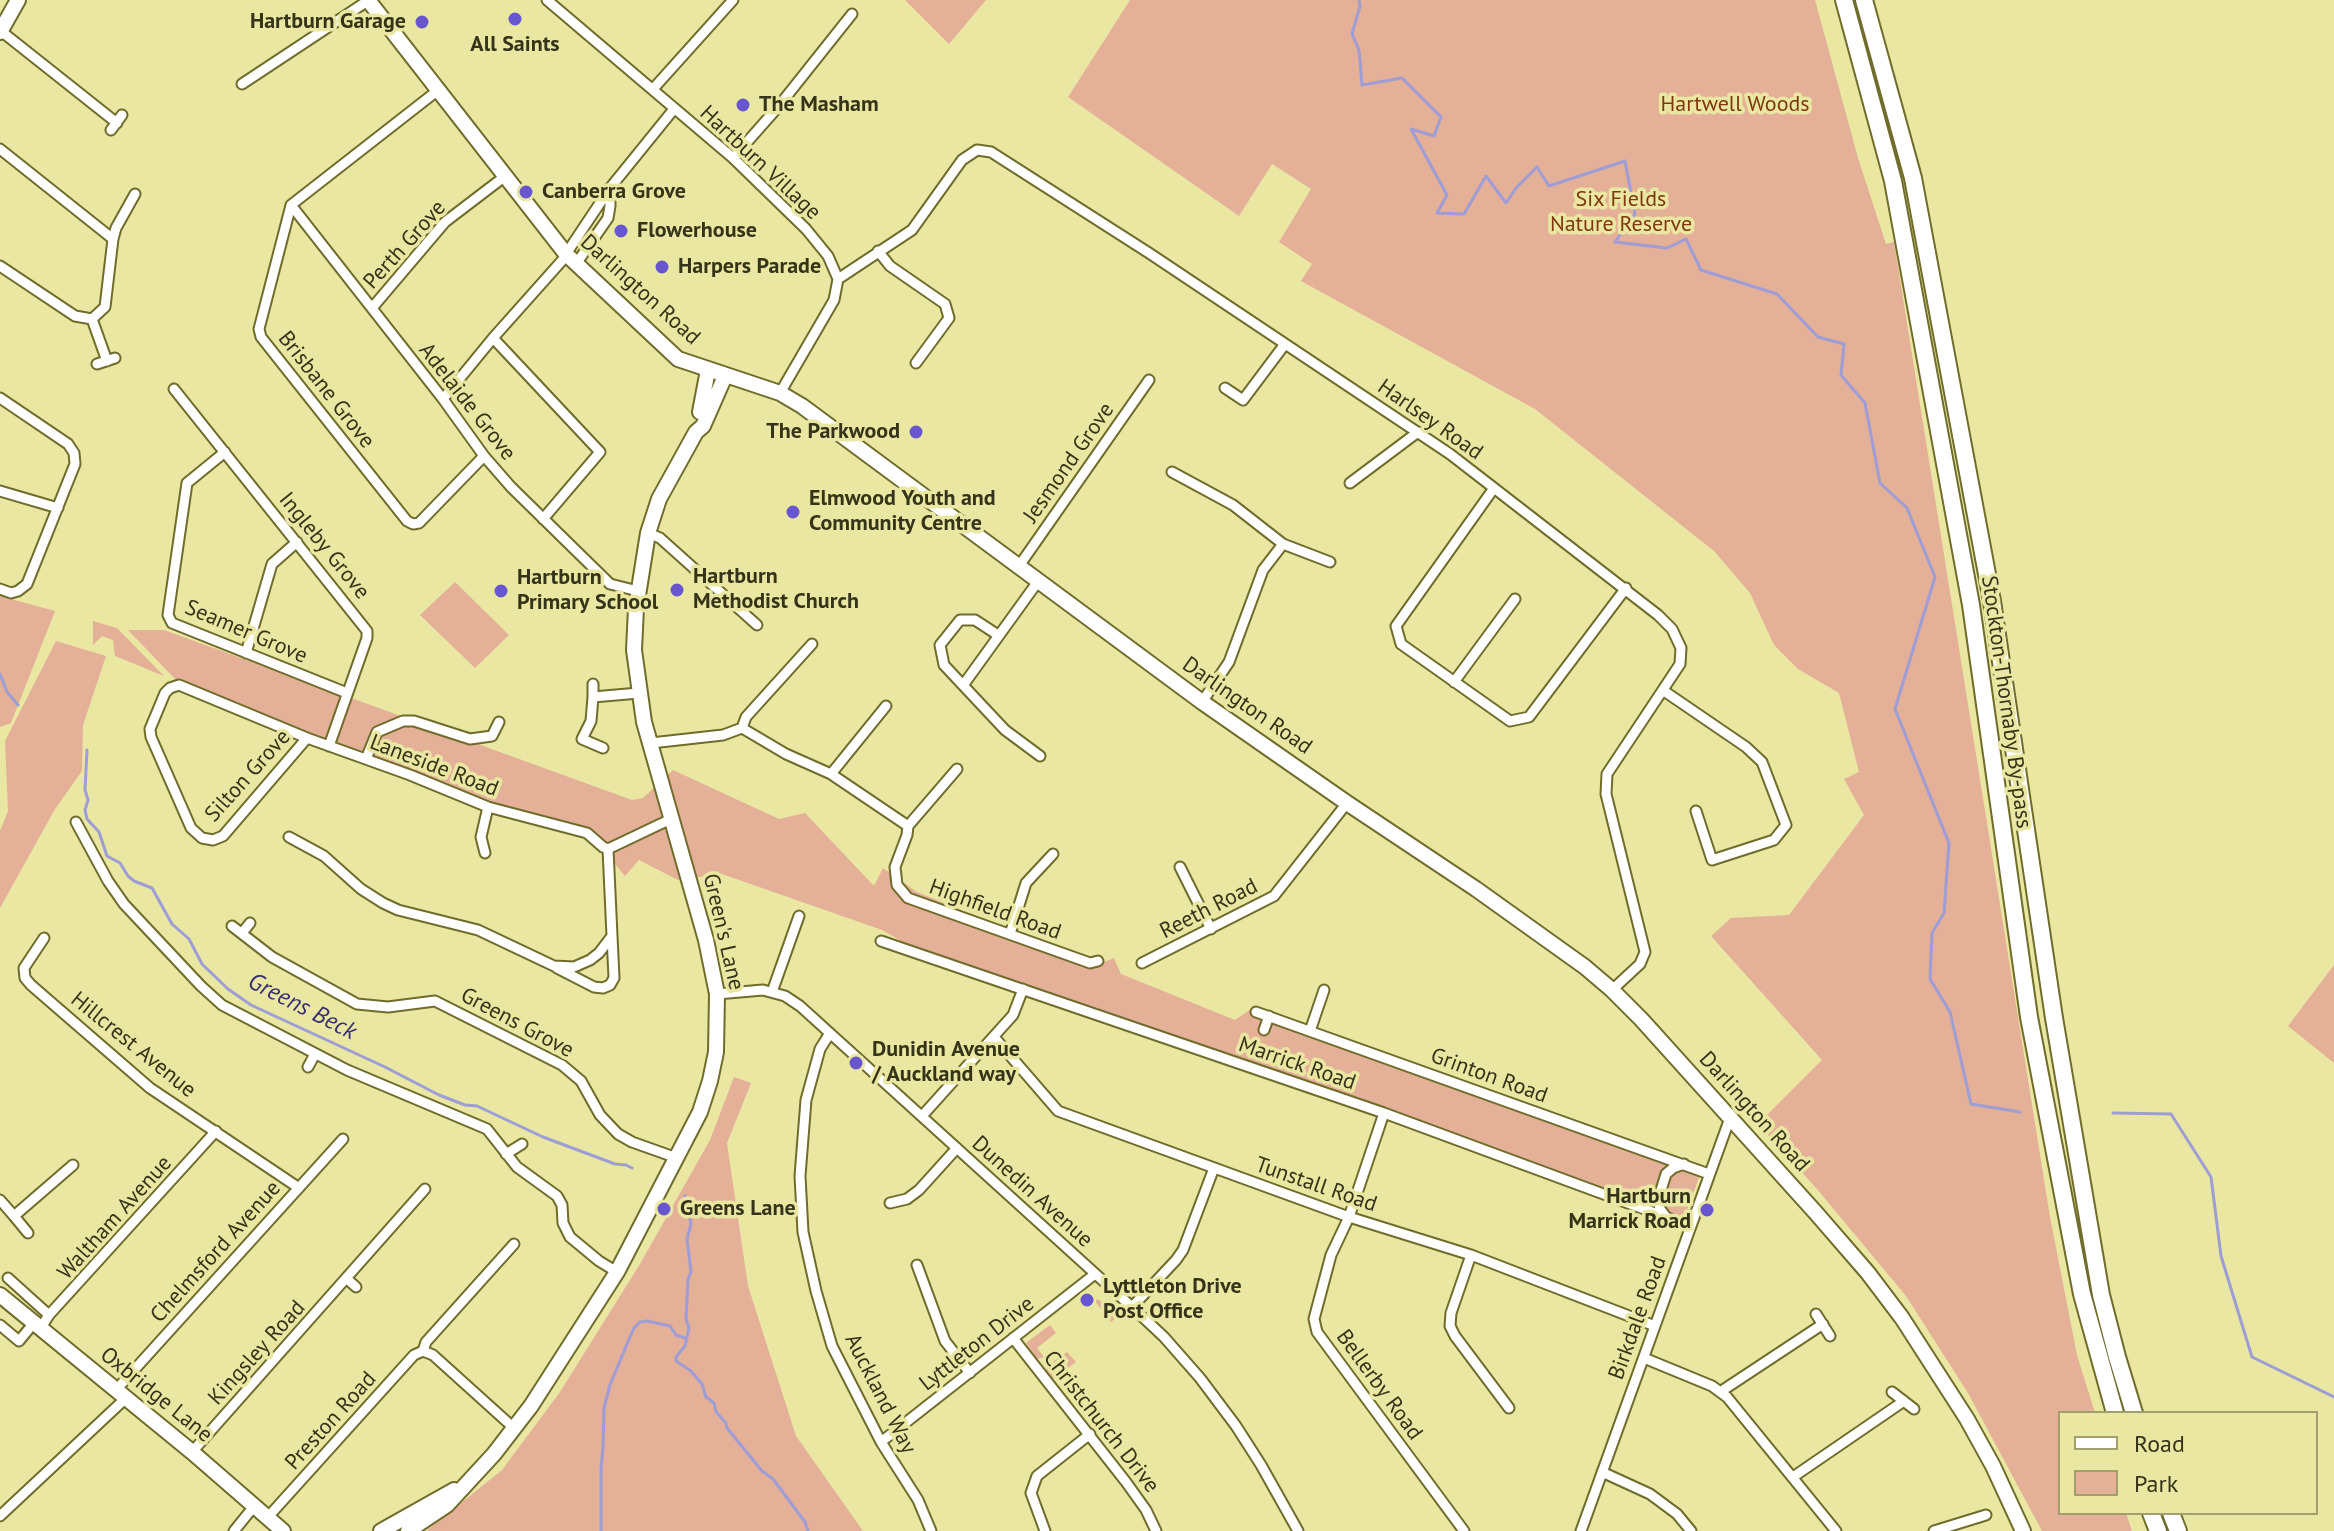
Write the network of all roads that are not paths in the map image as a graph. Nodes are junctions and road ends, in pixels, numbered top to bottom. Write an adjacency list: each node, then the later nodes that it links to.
1 (18, 0): 8 (street)
2 (368, 0): 9 (street); 11 (street, Darlington Road)
3 (547, 0): 10 (street, Hartburn Village)
4 (733, 0): 10 (street)
5 (1844, 0): 172 (highway, Stockton-Thornaby By-pass)
6 (1864, 0): 173 (highway, Stockton-Thornaby By-pass)
7 (852, 14): 15 (street)
8 (0, 32): 13 (street)
9 (242, 84)
10 (653, 89): 12 (street, Hartburn Village)
11 (437, 91): 16 (street, Darlington Road); 18 (street)
12 (674, 109): 15 (street, Hartburn Village); 19 (street)
13 (117, 123)
14 (0, 149): 21 (street)
15 (733, 158): 26 (street, Hartburn Village)
16 (504, 177): 24 (street, Darlington Road); 27 (street, Perth Grove)
17 (135, 193): 21 (street)
18 (291, 205): 27 (street, Adelaide Grove); 44 (street, Brisbane Grove)
19 (605, 206): 20 (street); 22 (street)
20 (582, 230): 22 (street); 24 (street)
21 (113, 239): 28 (street)
22 (593, 239): 24 (street)
23 (878, 251): 26 (street, Harlsey Road); 30 (street, Harlsey Road); 32 (street)
24 (569, 258): 29 (street); 33 (street, Darlington Road)
25 (0, 266): 28 (street)
26 (838, 279): 38 (street)
27 (372, 308): 40 (street, Adelaide Grove)
28 (92, 319): 31 (street)
29 (493, 338): 40 (street); 50 (street)
30 (1285, 344): 36 (street); 42 (street, Harlsey Road)
31 (106, 361)
32 (916, 363)
33 (708, 370): 34 (street, Darlington Road); 41 (street, Green's Lane)
34 (725, 376): 38 (street, Darlington Road); 41 (street, Green's Lane)
35 (1149, 380): 55 (street, Jesmond Grove)
36 (1225, 388)
37 (174, 389): 43 (street, Ingleby Grove)
38 (780, 393): 55 (street, Darlington Road)
39 (0, 398): 49 (street)
40 (443, 399): 44 (street, Adelaide Grove)
41 (696, 432): 51 (street, Green's Lane)
42 (1418, 432): 46 (street); 47 (street, Harlsey Road)
43 (225, 452): 52 (street, Ingleby Grove); 64 (street, Seamer Grove)
44 (484, 456): 50 (street, Adelaide Grove)
45 (1172, 472): 53 (street)
46 (1350, 483)
47 (1494, 488): 57 (street, Harlsey Road); 65 (street)
48 (0, 491): 49 (street)
49 (58, 508): 58 (street)
50 (543, 519): 59 (street, Adelaide Grove)
51 (648, 533): 59 (street, Green's Lane); 61 (street)
52 (297, 542): 64 (street); 70 (street, Ingleby Grove)
53 (1283, 544): 54 (street); 73 (street)
54 (1330, 562)
55 (1019, 566): 56 (street, Darlington Road)
56 (1039, 580): 62 (street); 73 (street, Darlington Road)
57 (1626, 588): 65 (street); 69 (street, Harlsey Road)
58 (0, 589)
59 (638, 591): 71 (street, Green's Lane)
60 (1515, 599): 65 (street)
61 (757, 625)
62 (998, 635): 67 (street); 67 (street)
63 (812, 644): 76 (street)
64 (246, 653): 70 (street, Seamer Grove)
65 (1454, 682)
66 (593, 684): 72 (street)
67 (964, 684): 83 (street)
68 (179, 685): 78 (street, Laneside Road); 78 (street, Silton Grove)
69 (1664, 691): 89 (street); 112 (street, Harlsey Road)
70 (347, 693): 80 (street, Ingleby Grove)
71 (639, 693): 72 (street); 79 (street, Green's Lane)
72 (593, 697): 82 (street)
73 (1202, 702): 87 (street, Darlington Road)
74 (886, 706): 86 (street)
75 (499, 722): 77 (street)
76 (742, 728): 79 (street); 86 (street)
77 (492, 736): 81 (street); 84 (street)
78 (307, 738): 80 (street, Laneside Road)
79 (651, 743): 90 (street, Green's Lane)
80 (329, 746): 84 (street, Laneside Road)
81 (497, 746)
82 (603, 748)
83 (1040, 756)
84 (366, 759): 88 (street, Laneside Road)
85 (957, 769): 92 (street)
86 (831, 774): 92 (street)
87 (1347, 803): 101 (street, Reeth Road); 112 (street, Darlington Road)
88 (488, 807): 94 (street, Laneside Road); 95 (street)
89 (1696, 811)
90 (673, 818): 94 (street); 114 (street, Green's Lane)
91 (76, 822): 121 (street)
92 (908, 826): 103 (street, Highfield Road)
93 (289, 837): 109 (street)
94 (608, 849): 104 (street)
95 (485, 853)
96 (1053, 854): 103 (street)
97 (1180, 867): 101 (street)
98 (799, 916): 113 (street)
99 (250, 923): 102 (street)
100 (232, 926): 102 (street, Greens Grove)
101 (1211, 929): 108 (street, Reeth Road)
102 (242, 933): 131 (street, Greens Grove)
103 (1010, 934): 107 (street, Highfield Road)
104 (612, 936): 109 (street); 109 (street)
105 (44, 938): 126 (street, Hillcrest Avenue)
106 (887, 940): 110 (street, Marrick Road)
107 (1098, 961)
108 (1142, 963)
109 (554, 966)
110 (1023, 989): 120 (street); 123 (street, Marrick Road)
111 (1324, 990): 118 (street)
112 (1612, 990): 125 (street, Darlington Road)
113 (772, 992): 114 (street); 119 (street, Dunedin Avenue)
114 (717, 994): 131 (street, Green's Lane)
115 (1256, 1012): 116 (street, Grinton Road)
116 (1269, 1016): 117 (street); 118 (street, Grinton Road)
117 (1264, 1030)
118 (1310, 1031): 132 (street, Grinton Road)
119 (830, 1033): 124 (street, Dunedin Avenue); 176 (street, Auckland Way)
120 (994, 1037): 124 (street); 134 (street, Tunstall Road)
121 (315, 1054): 122 (street); 130 (street)
122 (308, 1067)
123 (1384, 1113): 141 (street, Bellerby Road); 142 (street, Marrick Road)
124 (922, 1116): 129 (street, Dunedin Avenue)
125 (1730, 1118): 135 (street, Birkdale Road); 198 (street, Darlington Road)
126 (216, 1131): 136 (street, Hillcrest Avenue); 156 (street, Waltham Avenue)
127 (343, 1139): 136 (street, Chelmsford Avenue)
128 (522, 1144): 130 (street)
129 (957, 1148): 139 (street); 149 (street, Dunedin Avenue)
130 (506, 1154): 148 (street)
131 (677, 1158): 148 (street, Green's Lane)
132 (1684, 1164): 135 (street, Grinton Road); 142 (street)
133 (73, 1165): 140 (street)
134 (1214, 1168): 141 (street, Tunstall Road); 154 (street)
135 (1709, 1174): 143 (street, Birkdale Road)
136 (299, 1188): 168 (street, Chelmsford Avenue)
137 (425, 1189): 151 (street, Kingsley Road)
138 (0, 1200): 140 (street)
139 (890, 1203)
140 (14, 1216): 144 (street)
141 (1349, 1217): 146 (street, Tunstall Road); 193 (street, Bellerby Road)
142 (1666, 1217): 143 (street, Marrick Road)
143 (1690, 1226): 160 (street, Birkdale Road)
144 (28, 1233)
145 (514, 1244): 163 (street, Preston Road)
146 (1471, 1255): 160 (street, Tunstall Road); 170 (street)
147 (917, 1265): 165 (street)
148 (617, 1272): 174 (street, Green's Lane)
149 (1095, 1274): 154 (street, Dunedin Avenue); 162 (street, Lyttleton Drive)
150 (8, 1278): 156 (street)
151 (346, 1278): 152 (street); 177 (street, Kingsley Road)
152 (356, 1287)
153 (0, 1295): 159 (street, Oxbridge Lane)
154 (1132, 1307): 192 (street, Dunedin Avenue)
155 (1816, 1314): 157 (street)
156 (49, 1315): 159 (street, Waltham Avenue)
157 (1823, 1324): 161 (street); 166 (street)
158 (0, 1325): 159 (street)
159 (37, 1326): 168 (street, Oxbridge Lane)
160 (1655, 1326): 164 (street, Birkdale Road)
161 (1830, 1336)
162 (1013, 1338): 165 (street, Lyttleton Drive); 175 (street, Christchurch Drive)
163 (423, 1351): 174 (street); 184 (street, Preston Road)
164 (1644, 1358): 166 (street); 178 (street, Birkdale Road)
165 (970, 1373): 176 (street, Lyttleton Drive)
166 (1720, 1392): 179 (street)
167 (1892, 1392): 169 (street)
168 (121, 1394): 177 (street, Oxbridge Lane); 183 (street, Chelmsford Avenue)
169 (1904, 1401): 171 (street); 179 (street)
170 (1509, 1408)
171 (1914, 1409)
172 (2114, 1411)
173 (2133, 1411)
174 (515, 1429): 180 (street, Green's Lane)
175 (1090, 1434): 190 (street); 191 (street, Christchurch Drive)
176 (881, 1442): 189 (street, Auckland Way)
177 (192, 1452): 181 (street, Oxbridge Lane)
178 (1602, 1472): 194 (street, Birkdale Road); 195 (street)
179 (1793, 1477): 196 (street)
180 (464, 1485): 187 (street, Green's Lane); 188 (street, Green's Lane)
181 (255, 1505): 184 (street, Oxbridge Lane); 185 (street)
182 (1981, 1513): 197 (street)
183 (0, 1516)
184 (268, 1517): 186 (street, Oxbridge Lane)
185 (234, 1531)
186 (283, 1531)
187 (381, 1531)
188 (408, 1531)
189 (931, 1531)
190 (1045, 1531)
191 (1156, 1531)
192 (1298, 1531)
193 (1464, 1531)
194 (1581, 1531)
195 (1691, 1531)
196 (1836, 1531)
197 (1934, 1531)
198 (2023, 1531)

